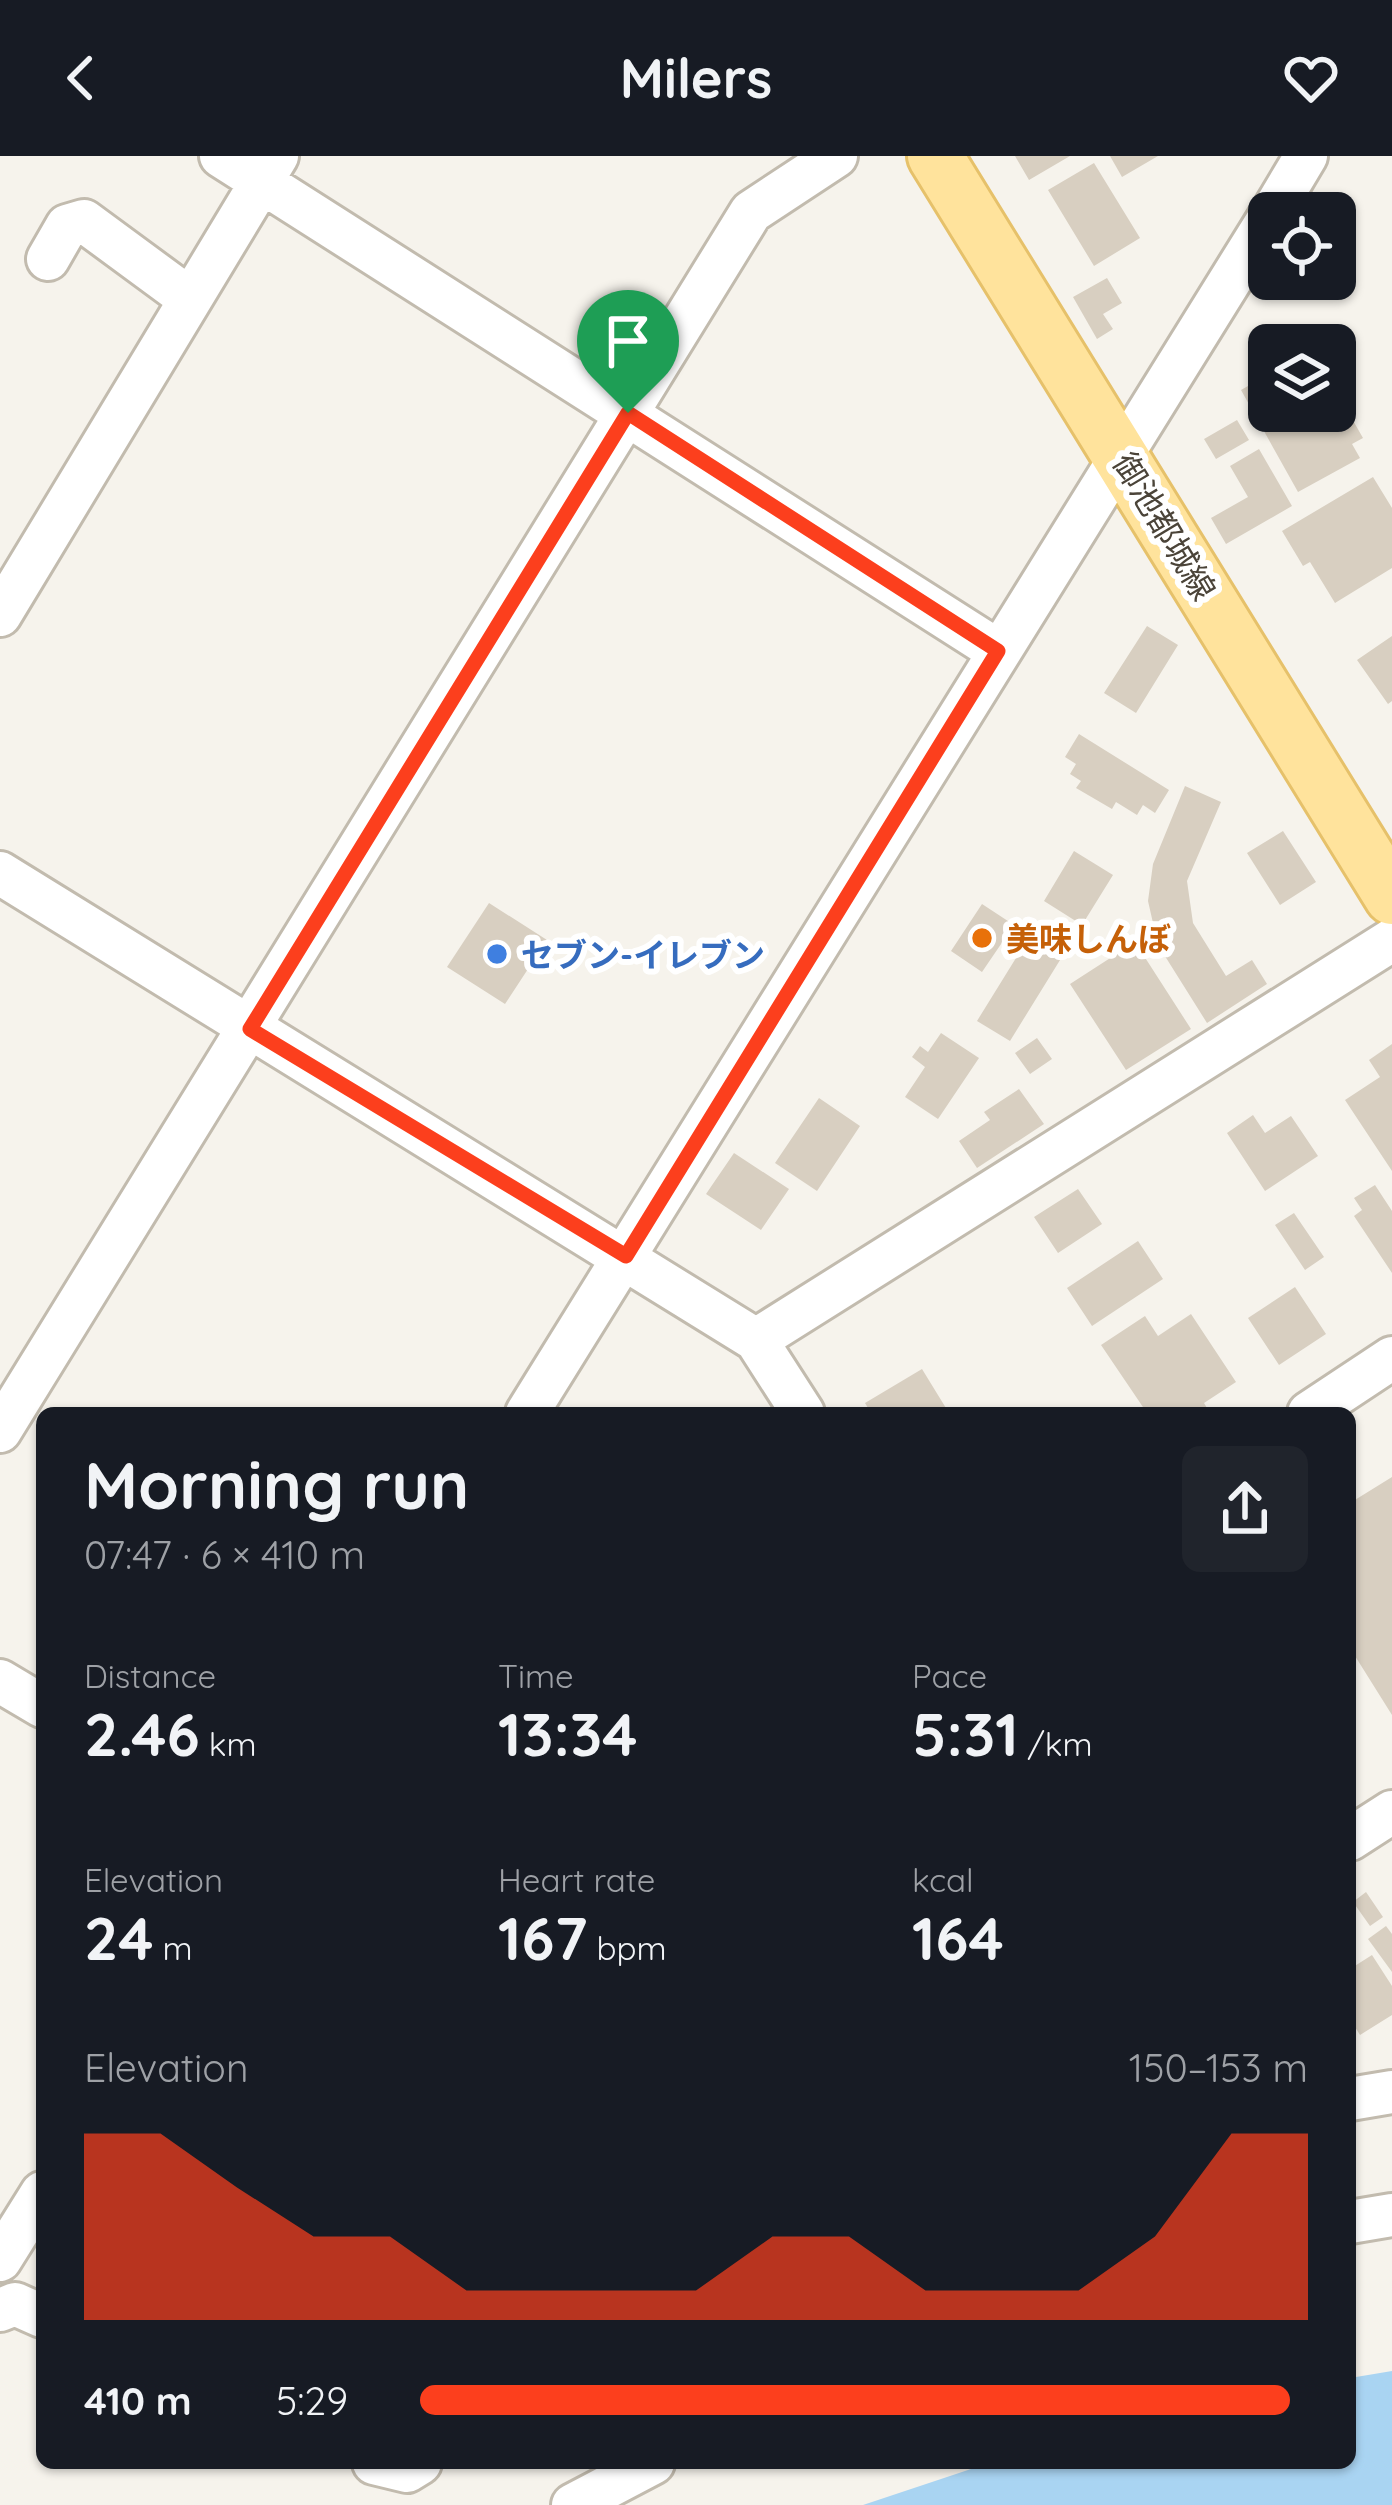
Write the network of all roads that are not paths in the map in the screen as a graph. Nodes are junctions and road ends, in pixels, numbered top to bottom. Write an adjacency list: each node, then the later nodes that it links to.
1 (221, 156): 5 (street)
2 (836, 156): 10 (street)
3 (935, 156): 11 (main road, 御池都城線)
4 (1306, 156): 6 (street)
5 (269, 169): 9 (street); 10 (street)
6 (1284, 192)
7 (1248, 252): 11 (street)
8 (48, 259): 9 (street)
9 (190, 299): 12 (street)
10 (628, 413): 13 (street); 17 (street)
11 (1124, 458): 13 (street); 15 (main road, 御池都城線)
12 (0, 615)
13 (998, 651): 18 (street)
14 (0, 873): 17 (street)
15 (1392, 897)
16 (1392, 940): 19 (street)
17 (250, 1029): 18 (street); 24 (street)
18 (626, 1256): 19 (street); 21 (street)
19 (756, 1340): 22 (street)
20 (1392, 1358): 23 (street)
21 (531, 1407)
22 (799, 1407)
23 (1318, 1407)
24 (0, 1431)
25 (0, 1682): 26 (street)
26 (36, 1703)
27 (1392, 1812): 28 (street)
28 (1356, 1834)
29 (1392, 2092): 30 (street)
30 (1356, 2098)
31 (36, 2203): 34 (street)
32 (1392, 2215): 33 (street)
33 (1356, 2221)
34 (0, 2260)
35 (0, 2310): 36 (street)
36 (36, 2313)
37 (642, 2469): 38 (street)
38 (573, 2505)

